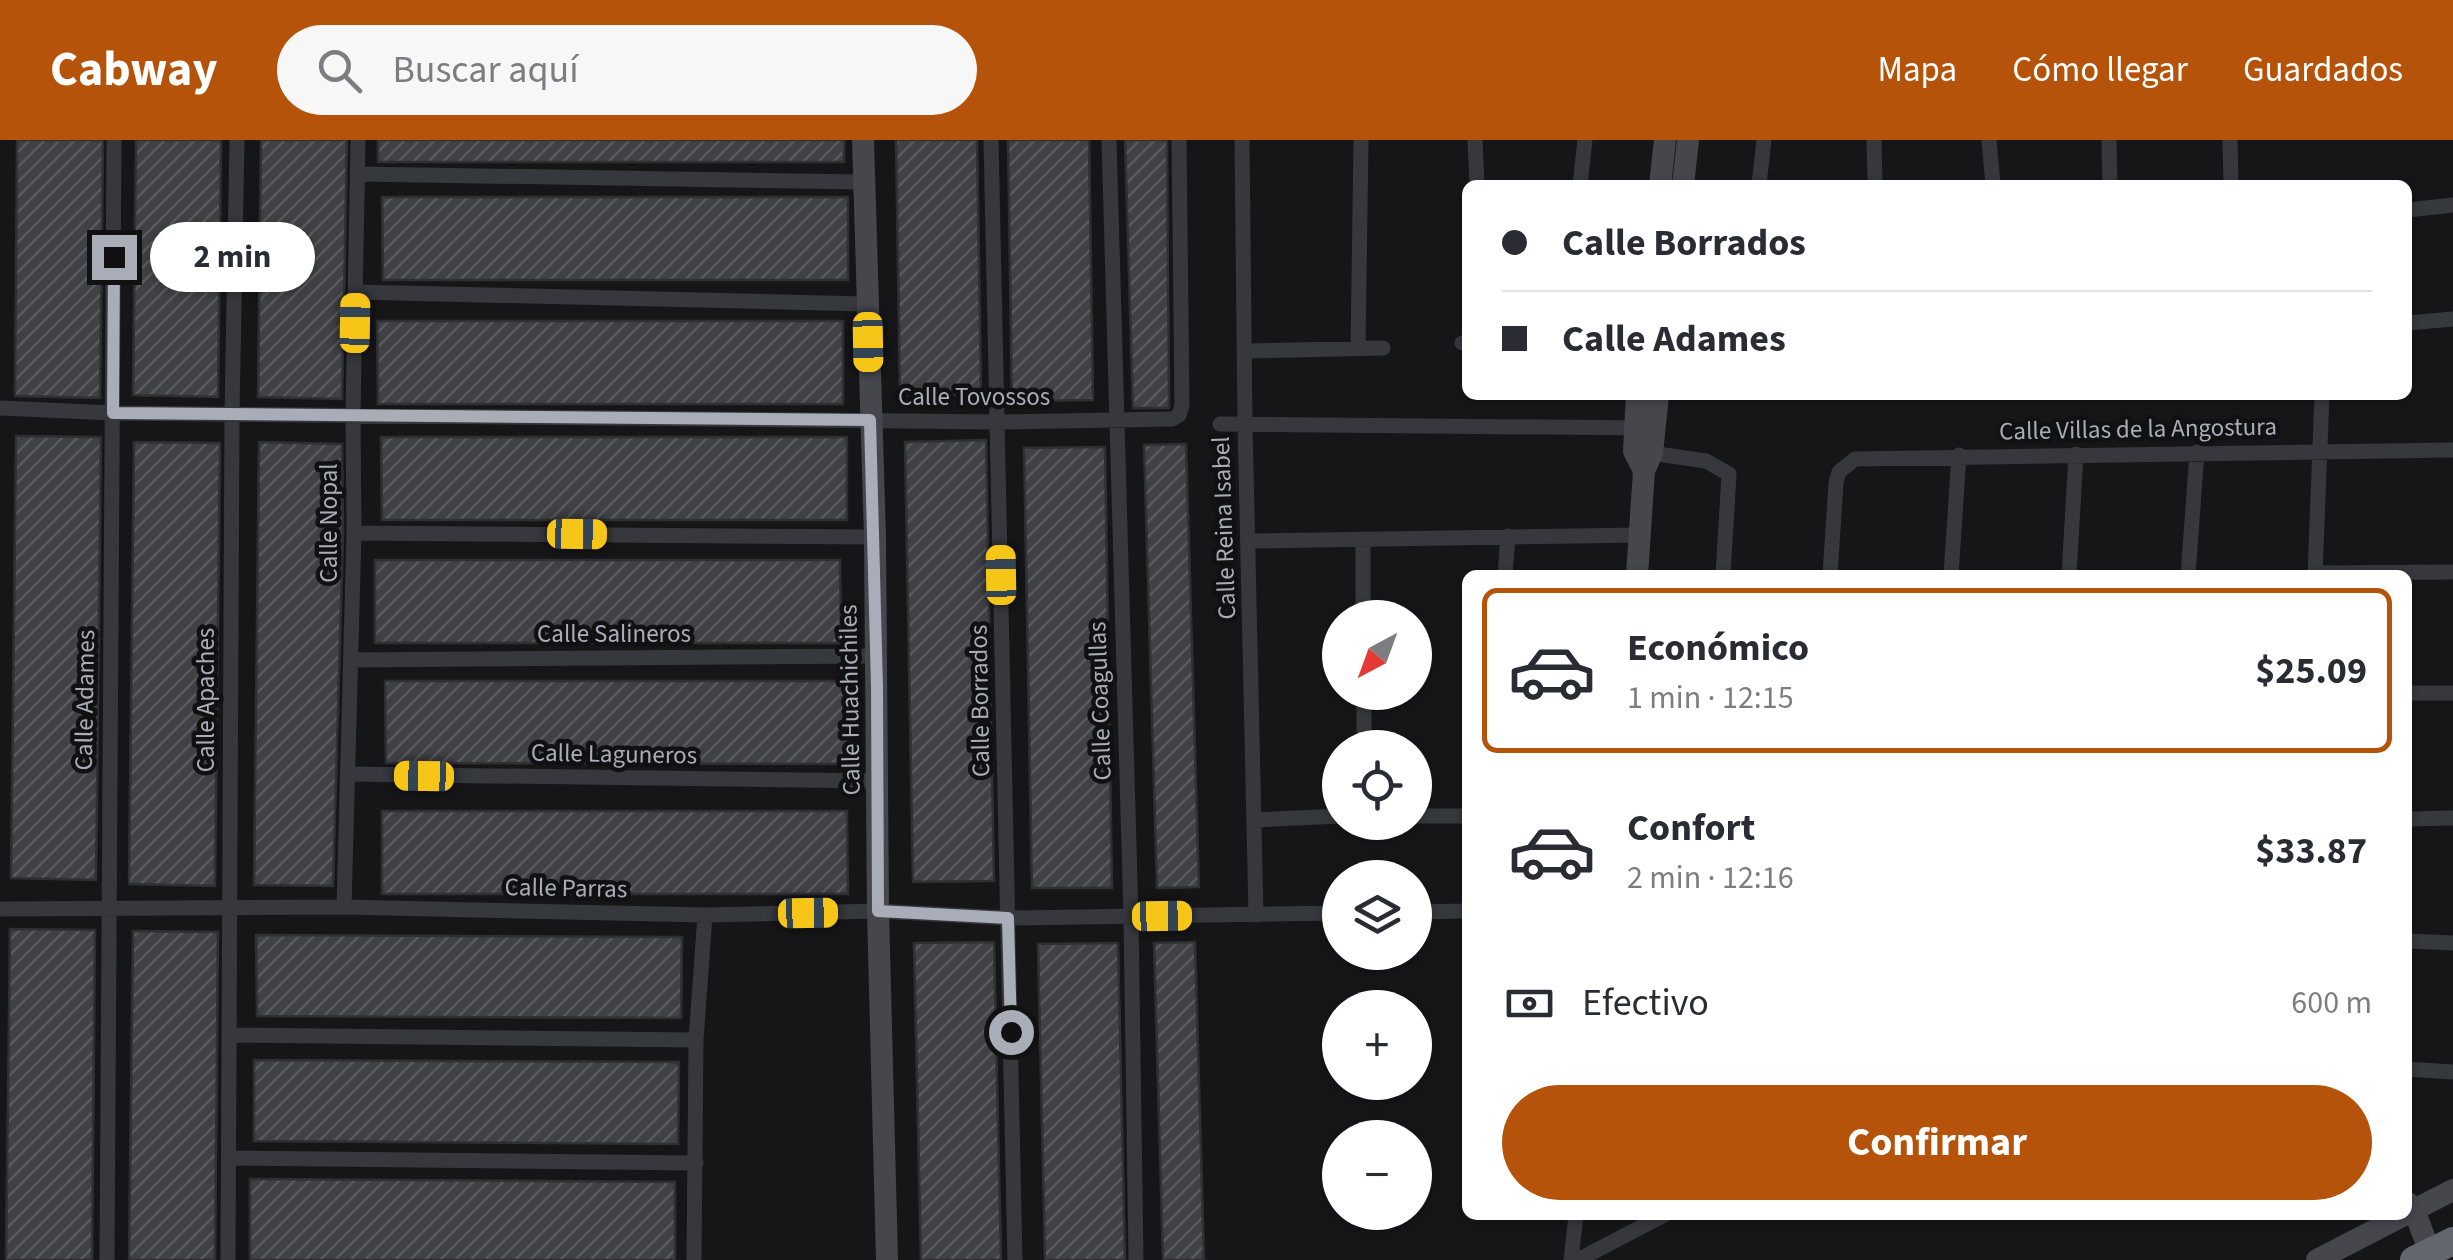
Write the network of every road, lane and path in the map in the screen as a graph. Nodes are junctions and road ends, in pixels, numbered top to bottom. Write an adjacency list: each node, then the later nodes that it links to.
1 (114, 140): 43 (street, Calle Adames)
2 (237, 140): 44 (street, Calle Apaches)
3 (358, 140): 19 (street, Calle Nopal)
4 (863, 140): 29 (street, Calle Huachichiles)
5 (991, 140): 48 (street, Calle Borrados)
6 (1109, 140): 47 (street, Calle Coagullas)
7 (1180, 140): 47 (street, Calle Tovossos)
8 (1242, 140): 38 (street, Calle Reina Isabel)
9 (1361, 140): 36 (street)
10 (1474, 140): 20 (street)
11 (1585, 140): 21 (street)
12 (1665, 140): 22 (street)
13 (1688, 140): 23 (street)
14 (1764, 140): 24 (street)
15 (1874, 140): 25 (street)
16 (1989, 140): 26 (street)
17 (2108, 140): 27 (street)
18 (2230, 140): 28 (street)
19 (359, 174): 29 (street); 32 (street, Calle Nopal)
20 (1477, 180)
21 (1581, 180)
22 (1661, 180)
23 (1684, 180)
24 (1760, 180)
25 (1875, 180)
26 (1993, 180)
27 (2110, 180)
28 (2230, 180)
29 (863, 182): 33 (street, Calle Huachichiles)
30 (2453, 206): 31 (street)
31 (2412, 210)
32 (356, 292): 33 (street); 45 (street, Calle Nopal)
33 (866, 304): 46 (street, Calle Huachichiles)
34 (2453, 319): 35 (street)
35 (2412, 323)
36 (1358, 348): 37 (street); 38 (street)
37 (1384, 348)
38 (1246, 351): 49 (street, Calle Reina Isabel)
39 (1638, 400): 51 (street)
40 (1657, 400): 51 (street)
41 (2322, 400): 53 (street)
42 (0, 408): 43 (street, Calle Tovossos)
43 (113, 413): 44 (street, Calle Tovossos); 87 (street, Calle Adames)
44 (232, 414): 45 (street, Calle Tovossos); 88 (street, Calle Apaches)
45 (352, 414): 46 (street, Calle Tovossos); 57 (street, Calle Nopal)
46 (870, 420): 48 (street, Calle Tovossos); 60 (street, Calle Huachichiles)
47 (1116, 421): 48 (street, Calle Tovossos); 96 (street, Calle Coagullas)
48 (998, 422): 97 (street, Calle Borrados)
49 (1245, 423): 50 (street); 51 (street); 62 (street, Calle Reina Isabel)
50 (1220, 424)
51 (1644, 446): 58 (street); 65 (street)
52 (2453, 450): 53 (street, Calle Villas de la Angostura)
53 (2322, 451): 54 (street, Calle Villas de la Angostura); 70 (street)
54 (2197, 452): 55 (street, Calle Villas de la Angostura); 69 (street)
55 (2076, 454): 56 (street, Calle Villas de la Angostura); 68 (street)
56 (1959, 455): 66 (street, Calle Villas de la Angostura); 67 (street)
57 (354, 532): 60 (street); 75 (street, Calle Nopal)
58 (1640, 535): 59 (street); 64 (street)
59 (1508, 536): 61 (street); 63 (street)
60 (875, 537): 74 (street, Calle Huachichiles)
61 (1362, 539): 62 (street); 73 (street)
62 (1249, 541): 85 (street, Calle Reina Isabel)
63 (1505, 570)
64 (1637, 570)
65 (1723, 570)
66 (1830, 570)
67 (1951, 570)
68 (2068, 570)
69 (2188, 570)
70 (2315, 570)
71 (2453, 572): 72 (street)
72 (2412, 573)
73 (1363, 600)
74 (877, 656): 75 (street, Calle Salineros); 79 (street, Calle Huachichiles)
75 (351, 660): 78 (street, Calle Nopal)
76 (2412, 693): 77 (street)
77 (2453, 693)
78 (348, 774): 79 (street, Calle Laguneros); 86 (street, Calle Nopal)
79 (878, 781): 90 (street, Calle Huachichiles)
80 (1432, 816): 81 (street)
81 (1462, 816)
82 (1322, 817): 85 (street)
83 (2453, 818): 84 (street)
84 (2412, 819)
85 (1254, 820): 95 (street, Calle Reina Isabel)
86 (344, 907): 88 (street, Calle Parras); 94 (street, Calle Parras)
87 (107, 908): 88 (street, Calle Parras); 89 (street, Calle Parras); 115 (street, Calle Adames)
88 (228, 908): 100 (street, Calle Apaches)
89 (0, 909)
90 (878, 911): 94 (street, Calle Parras); 97 (street, Calle Parras); 118 (street, Calle Huachichiles)
91 (1462, 911): 92 (street)
92 (1432, 912)
93 (1322, 914): 95 (street, Calle Parras)
94 (705, 915): 101 (street)
95 (1256, 915): 96 (street, Calle Parras)
96 (1131, 917): 97 (street, Calle Parras); 120 (street, Calle Coagullas)
97 (1008, 918): 119 (street, Calle Borrados)
98 (2412, 941): 99 (street)
99 (2453, 942)
100 (229, 1035): 101 (street); 104 (street, Calle Apaches)
101 (696, 1040): 105 (street)
102 (2412, 1069): 103 (street)
103 (2453, 1072)
104 (231, 1158): 105 (street); 116 (street, Calle Apaches)
105 (696, 1163): 117 (street)
106 (2453, 1190): 107 (street)
107 (2412, 1208)
108 (2412, 1218): 114 (street)
109 (1576, 1220): 121 (street)
110 (1654, 1220): 121 (street)
111 (2355, 1220): 113 (street)
112 (2390, 1220): 113 (street)
113 (2357, 1239): 122 (street)
114 (2430, 1253)
115 (107, 1260)
116 (228, 1260)
117 (694, 1260)
118 (887, 1260)
119 (1016, 1260)
120 (1136, 1260)
121 (1575, 1260)
122 (2317, 1260)

